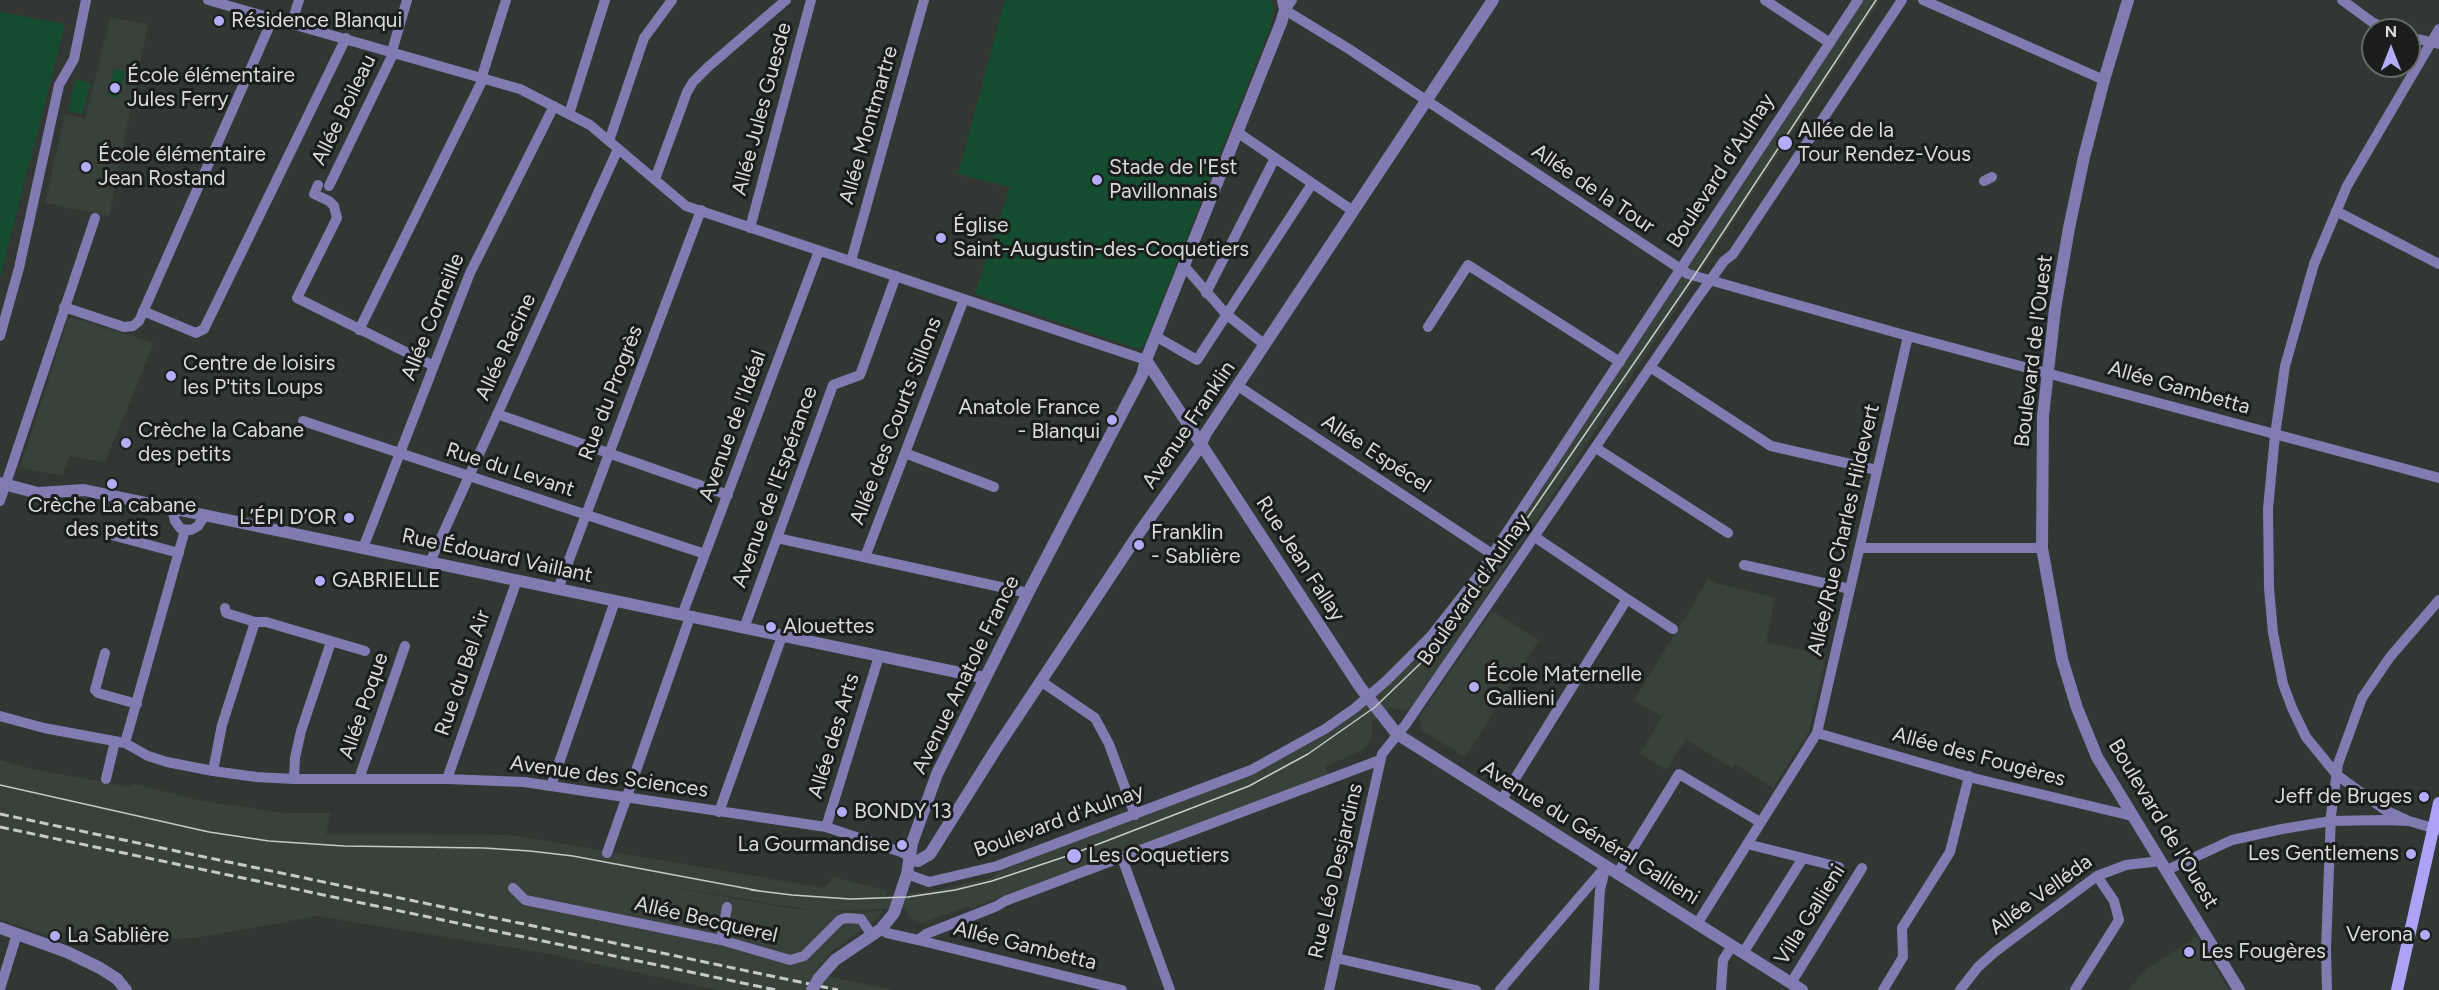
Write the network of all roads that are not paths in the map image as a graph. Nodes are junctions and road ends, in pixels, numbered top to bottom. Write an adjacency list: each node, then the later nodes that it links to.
1 (86, 0): 57 (street)
2 (208, 0): 19 (street)
3 (299, 0): 21 (street)
4 (407, 0): 26 (street, Allée Boileau)
5 (506, 0): 27 (street)
6 (605, 0): 31 (street)
7 (672, 0): 33 (street)
8 (786, 0): 36 (street)
9 (811, 0): 42 (street, Allée Jules Guesde)
10 (924, 0): 44 (street, Allée Montmartre)
11 (1493, 0): 29 (street, Avenue Franklin)
12 (1765, 0): 24 (street)
13 (1858, 0): 24 (street, Boulevard d'Aulnay)
14 (1902, 0): 49 (street, Boulevard d'Aulnay)
15 (1923, 0): 28 (street)
16 (2128, 0): 28 (street, Boulevard de l'Ouest)
17 (2342, 0): 20 (street)
18 (1287, 4): 29 (street, Allée de la Tour); 32 (street, Avenue Anatole France)
19 (273, 18): 21 (street); 53 (street)
20 (2367, 18)
21 (292, 22): 23 (street)
22 (2439, 29): 25 (street)
23 (346, 38): 26 (street); 53 (street)
24 (1830, 43): 47 (street, Boulevard d'Aulnay)
25 (2435, 43): 40 (street)
26 (393, 51): 27 (street); 56 (street, Allée Boileau)
27 (483, 77): 30 (street); 56 (street)
28 (2104, 80): 65 (street, Boulevard de l'Ouest)
29 (1426, 100): 39 (street, Avenue Franklin); 47 (street, Allée de la Tour)
30 (554, 106): 31 (street); 63 (street, Allée Corneille)
31 (569, 114): 33 (street)
32 (1238, 132): 35 (street); 46 (street, Avenue Anatole France)
33 (609, 141): 34 (street)
34 (618, 149): 36 (street); 67 (street, Allée Racine)
35 (1275, 158): 37 (street); 50 (street)
36 (655, 179): 38 (street)
37 (1312, 184): 39 (street); 54 (street)
38 (701, 210): 42 (street); 74 (street, Rue du Progrès)
39 (1353, 211): 60 (street, Avenue Franklin)
40 (2336, 211): 45 (street); 69 (street)
41 (95, 218): 52 (street)
42 (750, 228): 43 (street)
43 (819, 251): 44 (street); 80 (street, Avenue de l'Idéal)
44 (851, 261): 48 (street)
45 (2439, 264)
46 (1185, 267): 50 (street); 59 (street, Avenue Anatole France)
47 (1680, 270): 49 (street, Allée de la Tour); 62 (street, Boulevard d'Aulnay)
48 (896, 276): 51 (street); 89 (street, Avenue de l'Espérance)
49 (1709, 281): 58 (street, Allée de la Tour); 64 (street, Boulevard d'Aulnay)
50 (1206, 293): 54 (street)
51 (964, 299): 61 (street); 73 (street, Allée des Courts Sillons)
52 (64, 307): 53 (street); 78 (street)
53 (144, 311)
54 (1226, 314): 59 (street); 60 (street)
55 (1428, 327): 62 (street)
56 (359, 330): 63 (street)
57 (0, 336)
58 (1908, 336): 65 (street, Allée Gambetta); 75 (street, Allée/Rue Charles Hildevert)
59 (1157, 337): 61 (street, Avenue Anatole France)
60 (1265, 345): 66 (street, Avenue Franklin)
61 (1146, 360): 70 (street, Rue Jean Fallay); 102 (street, Avenue Anatole France)
62 (1620, 362): 95 (street, Boulevard d'Aulnay)
63 (434, 366): 72 (street, Allée Corneille)
64 (1650, 367): 71 (street, Boulevard d'Aulnay); 75 (street)
65 (2047, 373): 69 (street, Allée Gambetta); 92 (street, Boulevard de l'Ouest)
66 (1238, 386): 70 (street, Avenue Franklin); 95 (street, Allée Espécel)
67 (497, 414): 74 (street); 76 (street, Allée Racine)
68 (303, 421): 72 (street, Rue du Levant)
69 (2275, 435): 77 (street, Allée Gambetta); 127 (street)
70 (1202, 441): 118 (street, Avenue Franklin); 119 (street, Rue Jean Fallay)
71 (1596, 448): 86 (street); 88 (street, Boulevard d'Aulnay)
72 (399, 453): 76 (street, Rue du Levant); 90 (street, Allée Corneille)
73 (905, 453): 79 (street); 96 (street, Allée des Courts Sillons)
74 (609, 455): 80 (street); 84 (street, Rue du Progrès)
75 (1877, 470): 91 (street, Allée/Rue Charles Hildevert)
76 (467, 476): 84 (street, Rue du Levant); 97 (street, Allée Racine)
77 (2439, 478)
78 (3, 484): 81 (street); 82 (street, Rue Édouard Vaillant)
79 (994, 487)
80 (728, 495): 94 (street, Avenue de l'Idéal)
81 (0, 501)
82 (172, 508): 83 (street, Rue Édouard Vaillant); 85 (street)
83 (205, 515): 85 (street); 90 (street, Rue Édouard Vaillant)
84 (586, 515): 94 (street, Rue du Levant); 100 (street, Rue du Progrès)
85 (185, 530): 93 (street)
86 (1728, 533)
87 (108, 534): 93 (street)
88 (1535, 537): 103 (street); 123 (street, Boulevard d'Aulnay)
89 (777, 538): 96 (street); 109 (street, Avenue de l'Espérance)
90 (363, 548): 97 (street, Rue Édouard Vaillant)
91 (1860, 548): 92 (street); 101 (street, Allée/Rue Charles Hildevert)
92 (2042, 548): 139 (street, Boulevard de l'Ouest)
93 (179, 553): 120 (street)
94 (705, 554): 107 (street, Avenue de l'Idéal)
95 (1492, 554): 119 (street, Boulevard d'Aulnay)
96 (865, 557): 102 (street)
97 (430, 562): 99 (street, Rue Édouard Vaillant)
98 (1744, 565): 101 (street)
99 (517, 580): 100 (street, Rue Édouard Vaillant); 132 (street, Rue du Bel Air)
100 (558, 589): 105 (street, Rue Édouard Vaillant)
101 (1850, 589): 122 (street, Allée/Rue Charles Hildevert)
102 (1028, 593): 117 (street, Avenue Anatole France)
103 (1627, 599): 110 (street); 135 (street)
104 (2439, 600): 127 (street)
105 (615, 601): 107 (street, Rue Édouard Vaillant); 133 (street)
106 (225, 608): 108 (street)
107 (686, 616): 109 (street, Rue Édouard Vaillant); 134 (street, Avenue de l'Idéal)
108 (255, 622): 112 (street); 126 (street)
109 (744, 628): 111 (street, Rue Édouard Vaillant)
110 (1673, 629)
111 (782, 636): 116 (street, Rue Édouard Vaillant); 137 (street)
112 (331, 642): 114 (street); 130 (street)
113 (405, 645): 131 (street, Allée Poque)
114 (365, 651)
115 (105, 653): 120 (street)
116 (879, 656): 117 (street, Rue Édouard Vaillant); 143 (street, Allée des Arts)
117 (985, 678): 149 (street, Avenue Anatole France)
118 (1042, 682): 138 (street); 149 (street, Avenue Franklin)
119 (1367, 697): 123 (street, Avenue du Général Gallieni); 138 (street, Boulevard d'Aulnay)
120 (137, 704): 124 (street)
121 (0, 716): 124 (street, Avenue des Sciences)
122 (1817, 733): 128 (street, Allée des Fougères); 142 (street, Allée/Rue Charles Hildevert)
123 (1397, 734): 125 (street, Boulevard d'Aulnay); 135 (street, Avenue du Général Gallieni)
124 (120, 742): 126 (street, Avenue des Sciences); 129 (street)
125 (1380, 760): 147 (street); 166 (street, Rue Léo Desjardins)
126 (213, 771): 130 (street, Avenue des Sciences)
127 (2337, 775): 140 (street); 141 (street)
128 (1969, 776): 139 (street, Allée des Fougères); 179 (street)
129 (106, 779)
130 (294, 779): 131 (street, Avenue des Sciences)
131 (359, 779): 132 (street, Avenue des Sciences)
132 (447, 779): 133 (street, Avenue des Sciences)
133 (551, 786): 134 (street, Avenue des Sciences)
134 (627, 798): 137 (street, Avenue des Sciences); 146 (street, Avenue de l'Idéal)
135 (1501, 801): 151 (street, Avenue du Général Gallieni)
136 (2439, 803): 144 (main road)
137 (719, 812): 143 (street, Avenue des Sciences)
138 (1135, 815): 154 (street, Boulevard d'Aulnay)
139 (2132, 816): 150 (street, Boulevard de l'Ouest)
140 (2331, 821): 141 (street, Allée Velléda); 150 (street, Allée Velléda); 183 (street)
141 (2409, 821): 144 (street)
142 (1760, 822): 145 (street, Allée/Rue Charles Hildevert); 155 (street)
143 (826, 827): 149 (street, Avenue des Sciences)
144 (2436, 829): 184 (main road)
145 (1747, 844): 148 (street); 159 (street, Allée/Rue Charles Hildevert)
146 (607, 853)
147 (1122, 858): 164 (street); 172 (street)
148 (1803, 858): 152 (street); 165 (street)
149 (910, 859): 154 (street, Avenue Anatole France)
150 (2164, 865): 156 (street, Allée Velléda); 182 (street, Boulevard de l'Ouest)
151 (1606, 866): 155 (street, Avenue du Général Gallieni); 175 (street); 176 (street)
152 (1839, 867)
153 (1862, 868): 167 (street, Villa Gallieni)
154 (907, 874): 161 (street, Avenue Anatole France)
155 (1617, 874): 159 (street, Avenue du Général Gallieni)
156 (2097, 876): 180 (street, Allée Velléda); 181 (street)
157 (513, 888): 163 (street, Allée Becquerel)
158 (727, 907): 163 (street)
159 (1697, 924): 165 (street, Avenue du Général Gallieni)
160 (0, 928): 162 (street)
161 (877, 932): 163 (street, Allée Becquerel); 164 (street); 170 (street, Avenue Anatole France, bridge)
162 (17, 934): 168 (street); 169 (street)
163 (722, 940)
164 (918, 940): 171 (street, Allée Gambetta)
165 (1737, 949): 167 (street, Avenue du Général Gallieni); 177 (street)
166 (1336, 958): 173 (street, Rue Léo Desjardins); 174 (street)
167 (1791, 982): 178 (street, Avenue du Général Gallieni)
168 (0, 989)
169 (126, 990)
170 (812, 990)
171 (1122, 990)
172 (1170, 990)
173 (1329, 990)
174 (1476, 990)
175 (1500, 990)
176 (1594, 990)
177 (1721, 990)
178 (1802, 990)
179 (1883, 990)
180 (1960, 990)
181 (2075, 990)
182 (2239, 990)
183 (2327, 990)
184 (2397, 990)

